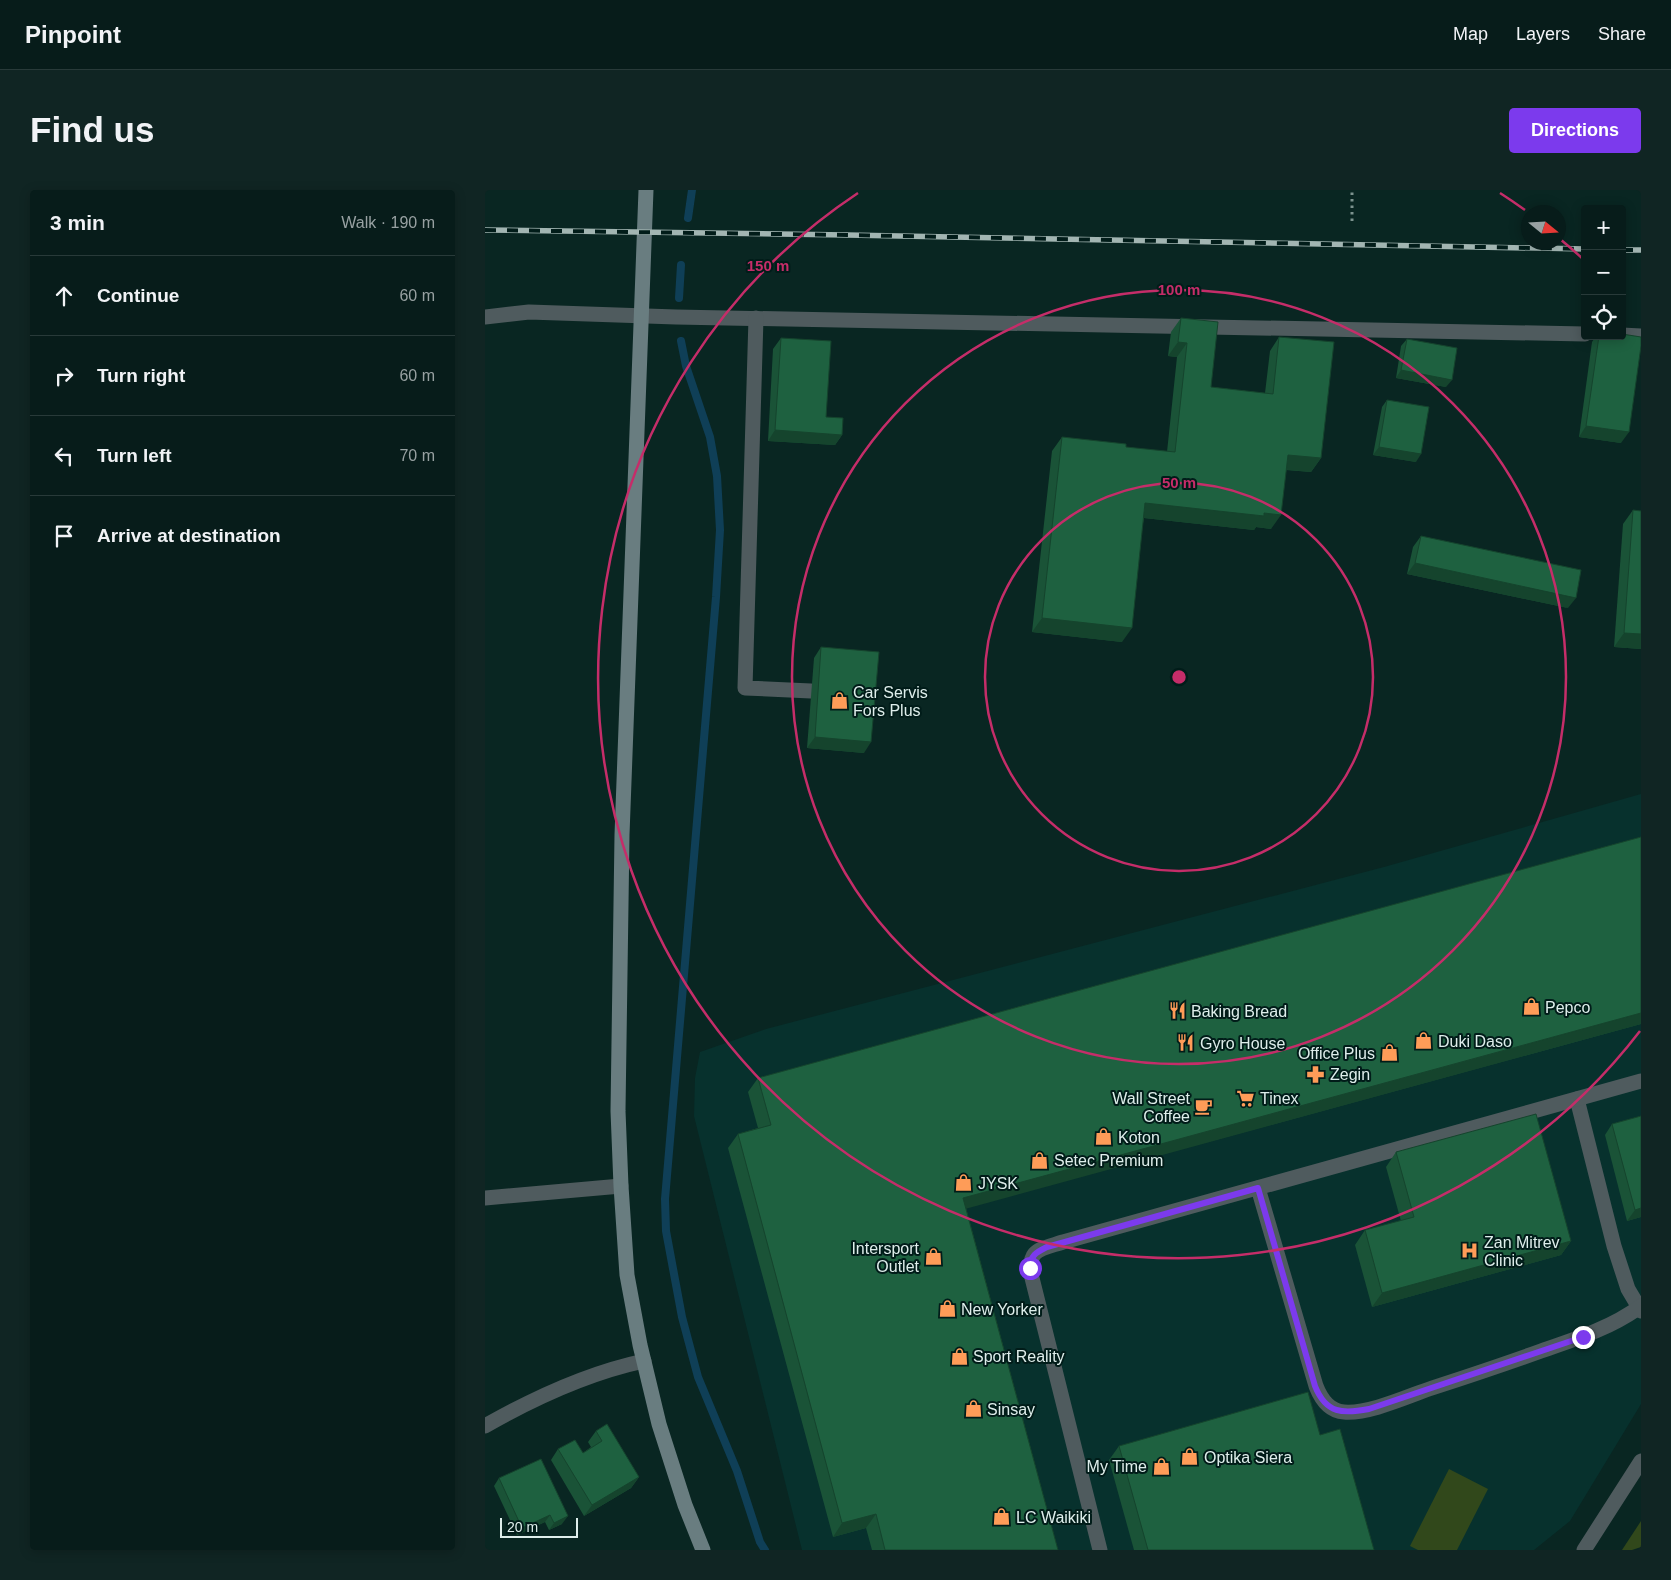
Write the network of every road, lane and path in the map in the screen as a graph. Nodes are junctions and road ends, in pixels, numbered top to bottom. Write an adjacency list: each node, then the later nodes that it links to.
1 (646, 190): 12 (main road)
2 (1352, 190): 3 (path)
3 (1352, 220)
4 (485, 317): 5 (street)
5 (756, 318): 6 (street); 9 (street)
6 (1581, 334)
7 (1626, 335): 8 (street)
8 (1641, 336)
9 (811, 691)
10 (1641, 1081): 11 (street)
11 (1577, 1099): 13 (street); 15 (street)
12 (621, 1186): 14 (street); 16 (main road)
13 (1258, 1188): 15 (street); 20 (street)
14 (485, 1198)
15 (1640, 1308)
16 (644, 1361): 17 (street); 19 (main road)
17 (485, 1426)
18 (1641, 1461): 21 (street)
19 (703, 1550)
20 (1100, 1550)
21 (1584, 1550)

